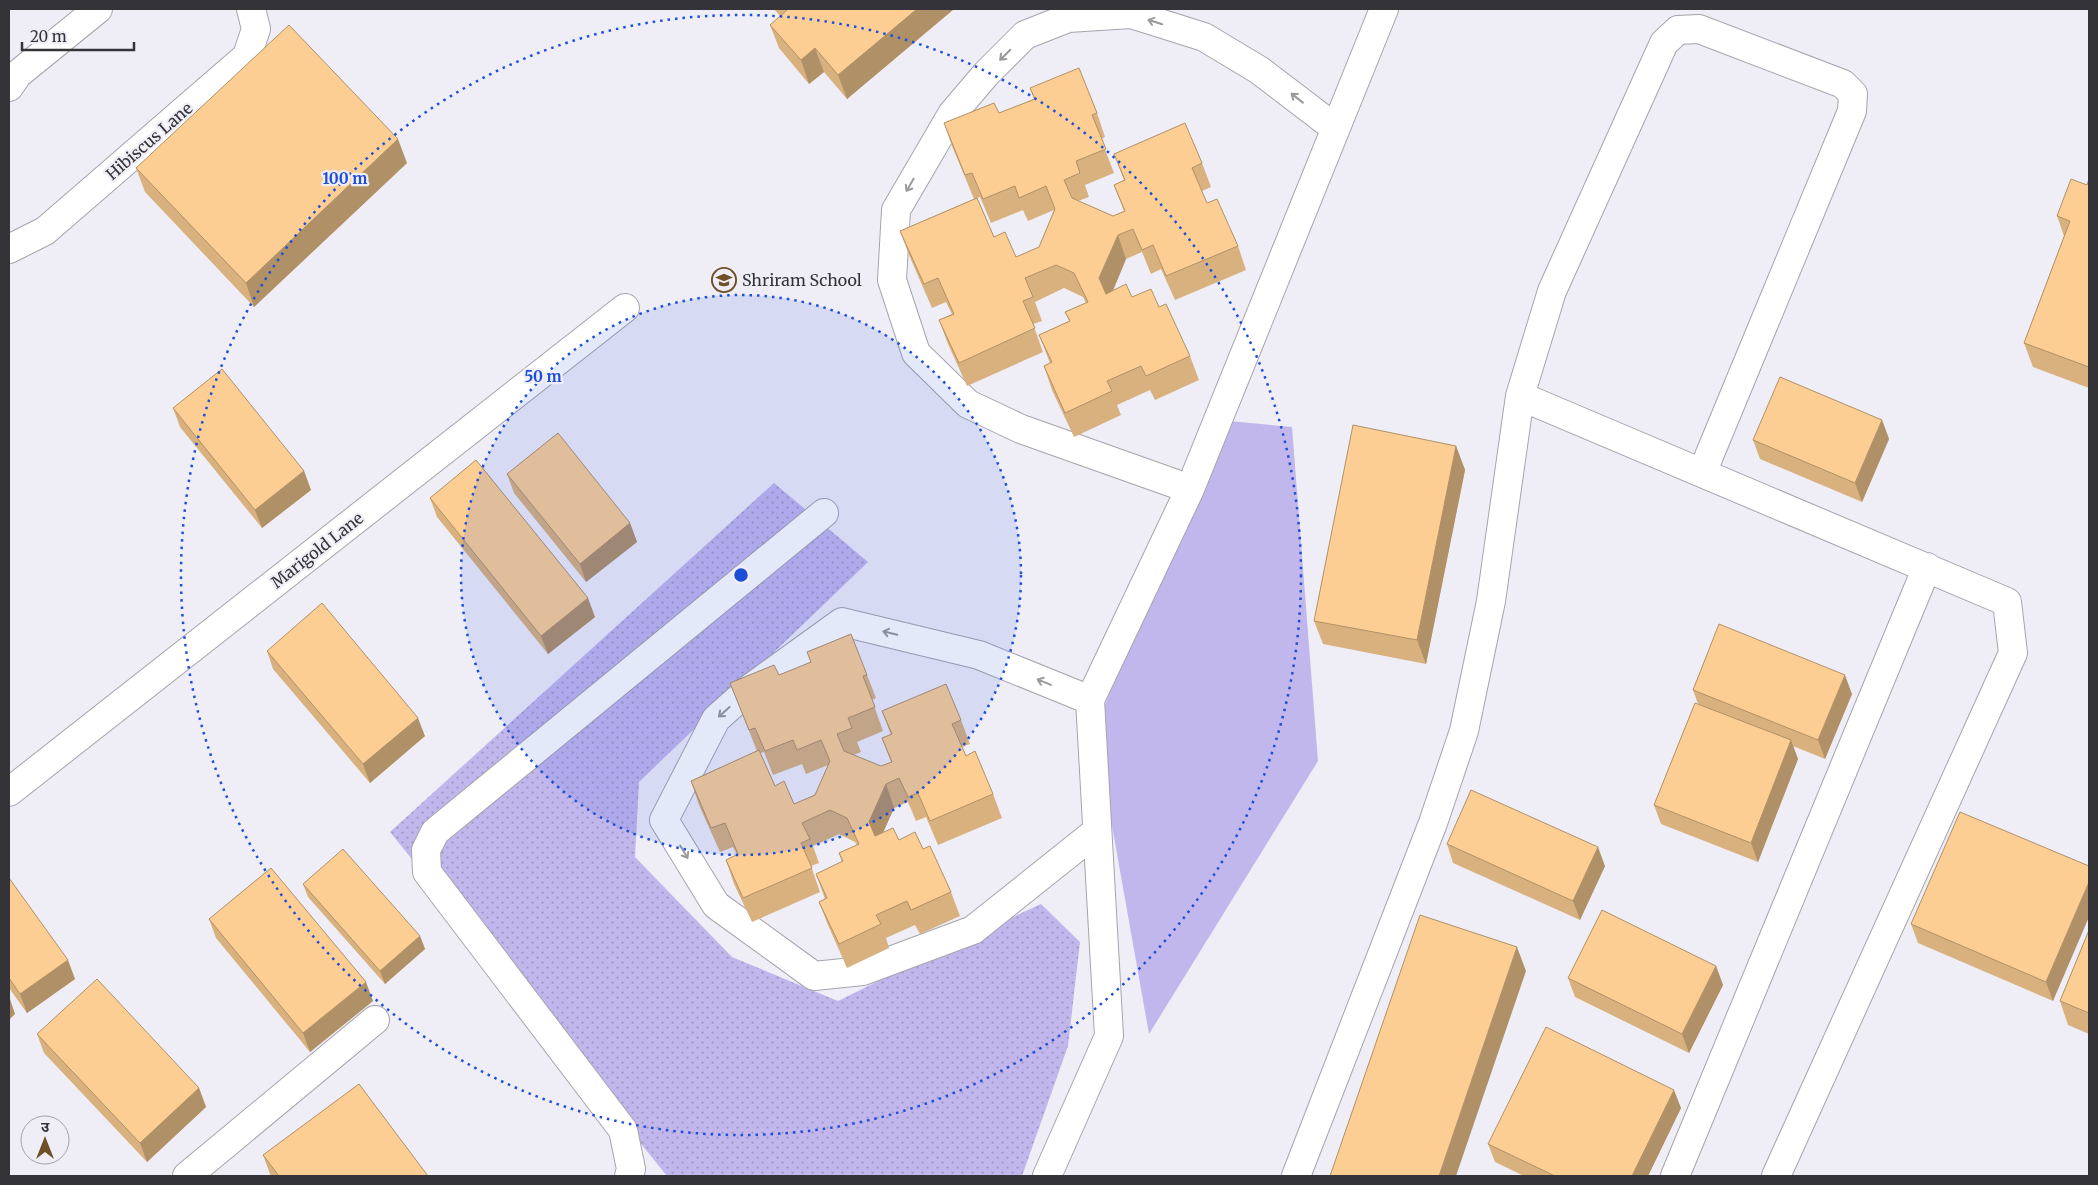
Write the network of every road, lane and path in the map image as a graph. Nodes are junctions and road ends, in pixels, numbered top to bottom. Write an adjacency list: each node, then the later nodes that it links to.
1 (98, 9): 4 (street)
2 (251, 9): 6 (street, Hibiscus Lane)
3 (1384, 9): 5 (street)
4 (9, 86)
5 (1335, 128): 10 (street); 10 (street, one-way to 10)
6 (9, 248)
7 (625, 308): 14 (street, Marigold Lane)
8 (1520, 396): 9 (street); 9 (street); 20 (street)
9 (1702, 473): 12 (street)
10 (1190, 489): 13 (street)
11 (824, 513): 18 (street)
12 (1927, 567): 21 (street); 22 (street)
13 (1090, 700): 15 (street); 15 (street, one-way to 15)
14 (9, 792)
15 (1097, 831): 19 (street)
16 (375, 1020): 17 (street)
17 (187, 1176)
18 (629, 1176)
19 (1047, 1176)
20 (1296, 1176)
21 (1675, 1176)
22 (1776, 1176)

